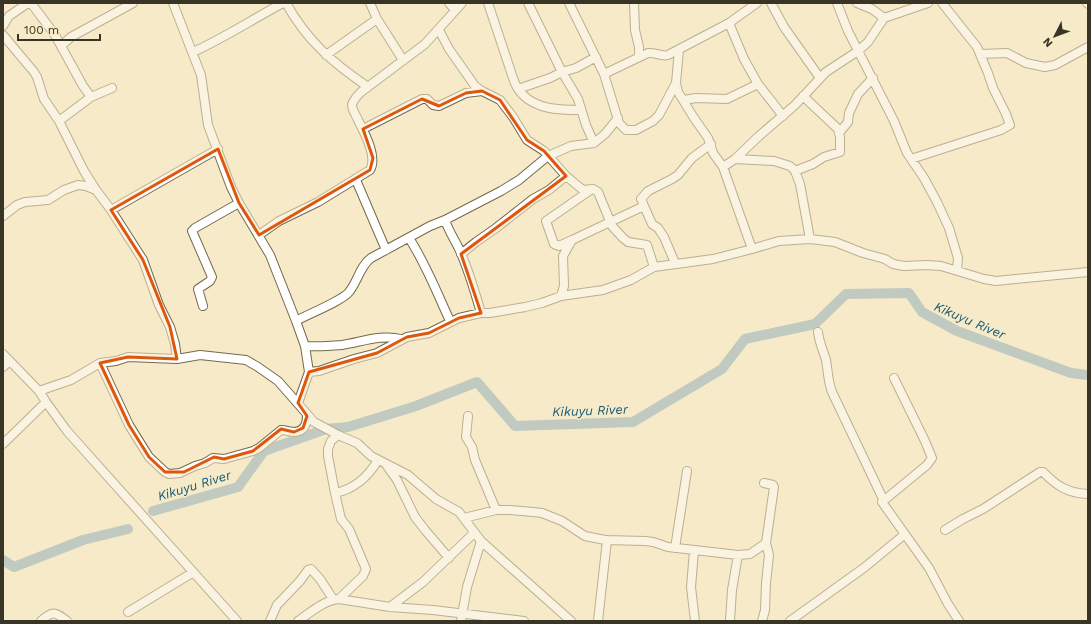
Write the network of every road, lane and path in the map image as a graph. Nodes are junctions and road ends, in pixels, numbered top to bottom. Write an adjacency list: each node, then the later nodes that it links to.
1 (28, 3): 23 (street)
2 (31, 3): 26 (street)
3 (133, 3): 26 (street)
4 (173, 3): 30 (street)
5 (285, 3): 30 (street); 32 (street)
6 (370, 3): 21 (street)
7 (449, 3): 19 (street)
8 (462, 3): 19 (street)
9 (488, 3): 44 (street)
10 (528, 3): 36 (street)
11 (569, 3): 33 (street)
12 (634, 3): 34 (street)
13 (757, 3): 22 (street)
14 (771, 3): 38 (street)
15 (837, 3): 29 (street)
16 (858, 3): 20 (street)
17 (928, 3): 20 (street)
18 (944, 3): 31 (street)
19 (455, 10): 24 (street)
20 (884, 18): 29 (street)
21 (377, 19): 32 (street); 35 (street)
22 (729, 23): 28 (street); 41 (street)
23 (3, 26)
24 (438, 30): 35 (street); 45 (street)
25 (3, 35): 52 (street)
26 (61, 46): 47 (street)
27 (1088, 47): 31 (street)
28 (679, 50): 34 (street); 40 (street)
29 (858, 51): 38 (street); 39 (street)
30 (193, 52): 57 (street)
31 (980, 54): 60 (street)
32 (326, 55): 42 (street)
33 (596, 57): 36 (street); 37 (street)
34 (639, 57): 37 (street)
35 (404, 60): 42 (street)
36 (562, 72): 44 (street); 49 (street)
37 (604, 74): 51 (street)
38 (820, 78): 46 (street)
39 (873, 78): 54 (street); 60 (street)
40 (676, 84): 48 (street); 51 (street)
41 (758, 84): 48 (street); 50 (street)
42 (368, 87): 53 (street)
43 (112, 88): 47 (street)
44 (518, 89): 49 (street)
45 (482, 91): 53 (street); 58 (street)
46 (803, 96): 50 (street); 54 (street)
47 (91, 97): 52 (street)
48 (684, 100): 56 (street)
49 (581, 110): 55 (street)
50 (782, 116): 59 (street)
51 (618, 118): 55 (street)
52 (59, 121): 66 (street)
53 (363, 129): 64 (street)
54 (839, 133): 62 (street)
55 (594, 143): 58 (street)
56 (711, 144): 61 (street); 68 (street)
57 (218, 149): 67 (street); 69 (street)
58 (548, 156): 63 (street); 71 (street)
59 (735, 159): 61 (street); 62 (street)
60 (911, 159): 82 (street)
61 (723, 167): 77 (street)
62 (795, 171): 75 (street)
63 (566, 176): 65 (street); 79 (street)
64 (356, 180): 73 (street); 78 (street)
65 (593, 189): 72 (street); 76 (street)
66 (96, 190): 69 (street); 70 (street)
67 (239, 203): 73 (street); 85 (street)
68 (644, 206): 72 (street); 80 (street)
69 (111, 210): 93 (street)
70 (3, 216)
71 (446, 220): 74 (street); 79 (street)
72 (610, 222): 76 (street); 81 (street)
73 (259, 235): 87 (street)
74 (409, 238): 78 (street); 88 (street)
75 (810, 239): 77 (street); 82 (street)
76 (572, 240): 84 (street)
77 (752, 249): 80 (street)
78 (386, 250): 87 (street)
79 (461, 254): 86 (street)
80 (675, 264): 81 (street)
81 (654, 267): 84 (street)
82 (956, 270): 83 (street)
83 (1088, 272)
84 (561, 296): 86 (street)
85 (202, 306)
86 (481, 312): 88 (street)
87 (296, 321): 91 (street)
88 (450, 321): 90 (street)
89 (818, 332): 112 (street)
90 (401, 339): 91 (street); 97 (street)
91 (305, 346): 97 (street)
92 (3, 354): 94 (street)
93 (177, 359): 95 (street); 101 (street)
94 (10, 360): 96 (street); 99 (street)
95 (100, 363): 99 (street); 102 (street)
96 (3, 367)
97 (309, 372): 101 (street)
98 (894, 378): 112 (street)
99 (40, 391): 100 (street)
100 (46, 402): 105 (street); 125 (street)
101 (298, 403): 102 (street)
102 (308, 416): 104 (street)
103 (468, 416): 113 (street)
104 (338, 435): 106 (street); 110 (street)
105 (3, 444)
106 (378, 460): 107 (street); 110 (street)
107 (386, 465): 114 (street); 124 (street)
108 (687, 471): 121 (street)
109 (764, 483): 120 (street)
110 (335, 494): 126 (street)
111 (1088, 494): 115 (street)
112 (882, 502): 117 (street)
113 (496, 510): 114 (street); 118 (street)
114 (464, 518): 116 (street)
115 (945, 530)
116 (474, 533): 119 (street); 124 (street)
117 (905, 534): 141 (street); 142 (street)
118 (607, 540): 121 (street); 137 (street)
119 (481, 541): 129 (street); 136 (street)
120 (766, 543): 123 (street); 140 (street)
121 (675, 548): 122 (street)
122 (694, 551): 123 (street); 138 (street)
123 (738, 555): 139 (street)
124 (449, 558): 127 (street)
125 (192, 573): 128 (street); 132 (street)
126 (336, 599): 127 (street); 133 (street); 134 (street)
127 (390, 607): 129 (street)
128 (128, 612)
129 (461, 617): 135 (street)
130 (41, 621): 131 (street)
131 (67, 621)
132 (237, 621)
133 (270, 621)
134 (298, 621)
135 (524, 621)
136 (571, 621)
137 (598, 621)
138 (696, 621)
139 (730, 621)
140 (762, 621)
141 (790, 621)
142 (959, 621)

